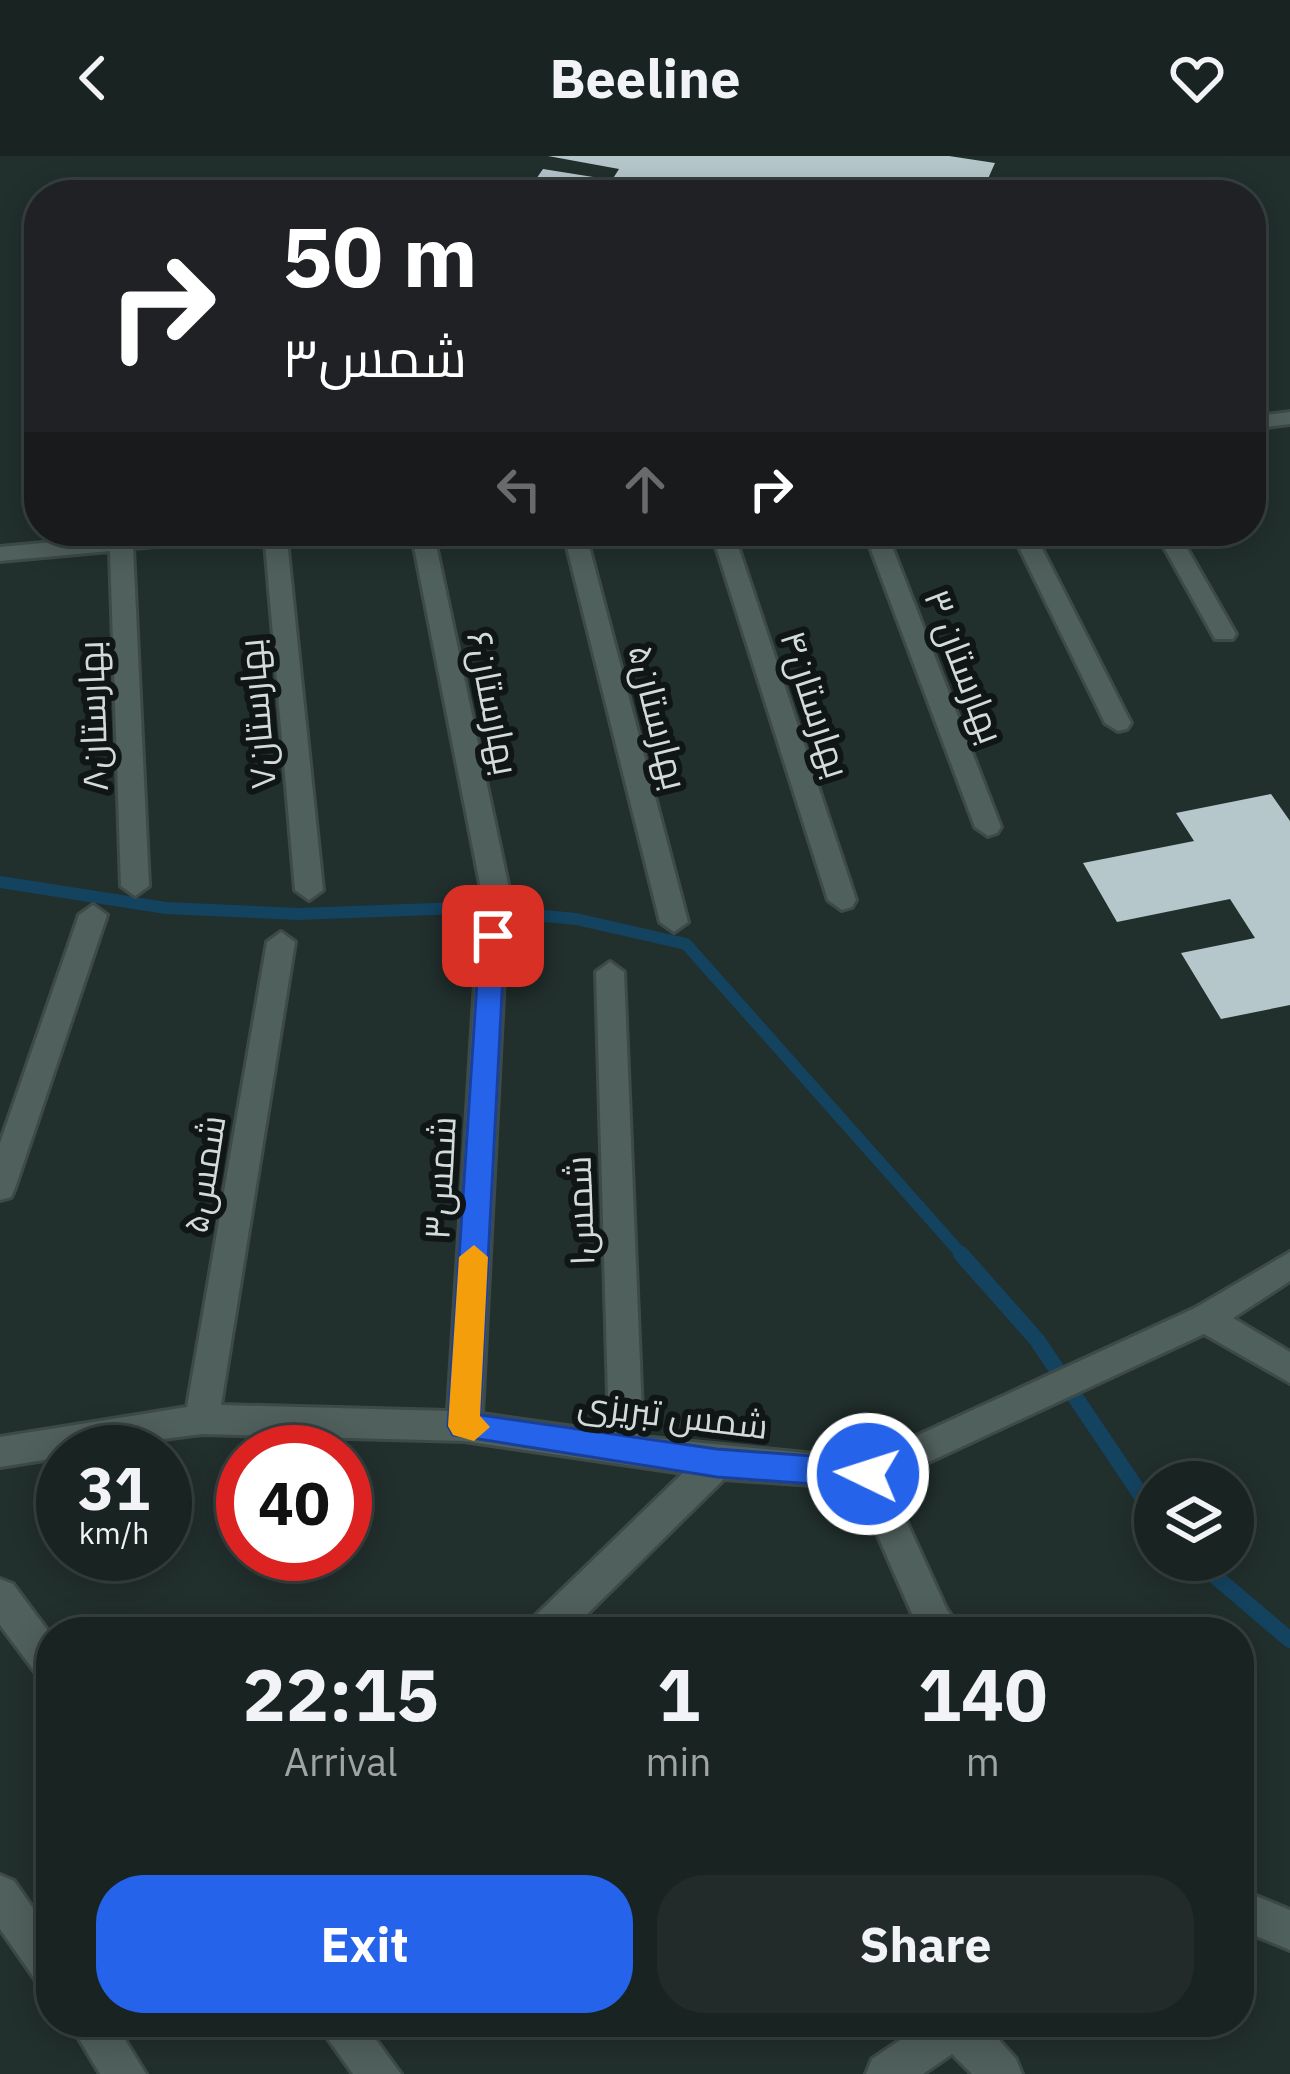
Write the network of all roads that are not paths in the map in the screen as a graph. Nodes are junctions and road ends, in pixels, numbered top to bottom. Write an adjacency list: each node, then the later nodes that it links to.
1 (88, 546): 10 (street)
2 (121, 546): 14 (street, بهارستان۸)
3 (276, 546): 16 (street, بهارستان۷)
4 (425, 546): 15 (street, بهارستان۶)
5 (578, 546): 19 (street, بهارستان۵)
6 (727, 546): 17 (street, بهارستان۴)
7 (881, 546): 13 (street, بهارستان ۳)
8 (1030, 546): 12 (street)
9 (1174, 546): 11 (street)
10 (0, 554)
11 (1224, 634)
12 (1118, 723)
13 (988, 827)
14 (135, 886)
15 (495, 889)
16 (309, 890)
17 (842, 899)
18 (93, 915): 23 (street)
19 (674, 922)
20 (493, 936): 28 (street, شمس۳)
21 (281, 942): 27 (street, شمس۵)
22 (610, 972): 29 (street, شمس۱)
23 (0, 1188)
24 (1290, 1265): 25 (street, شمس تبریزی)
25 (1206, 1318): 26 (street); 32 (street, شمس تبریزی)
26 (1290, 1369)
27 (202, 1419): 28 (street, شمس تبریزی); 30 (street, شمس تبریزی)
28 (464, 1426): 29 (street, شمس تبریزی)
29 (626, 1448): 31 (street, شمس تبریزی)
30 (0, 1451)
31 (717, 1463): 32 (street, شمس تبریزی); 34 (street)
32 (868, 1474): 35 (street)
33 (0, 1596): 36 (street)
34 (559, 1617)
35 (937, 1617)
36 (36, 1644)
37 (0, 1895): 40 (street)
38 (1254, 1915): 39 (street)
39 (1290, 1930)
40 (36, 1947)
41 (99, 2037): 45 (street)
42 (349, 2037): 46 (street)
43 (941, 2037): 47 (street)
44 (969, 2037): 48 (street)
45 (125, 2074)
46 (380, 2074)
47 (887, 2074)
48 (1001, 2074)

